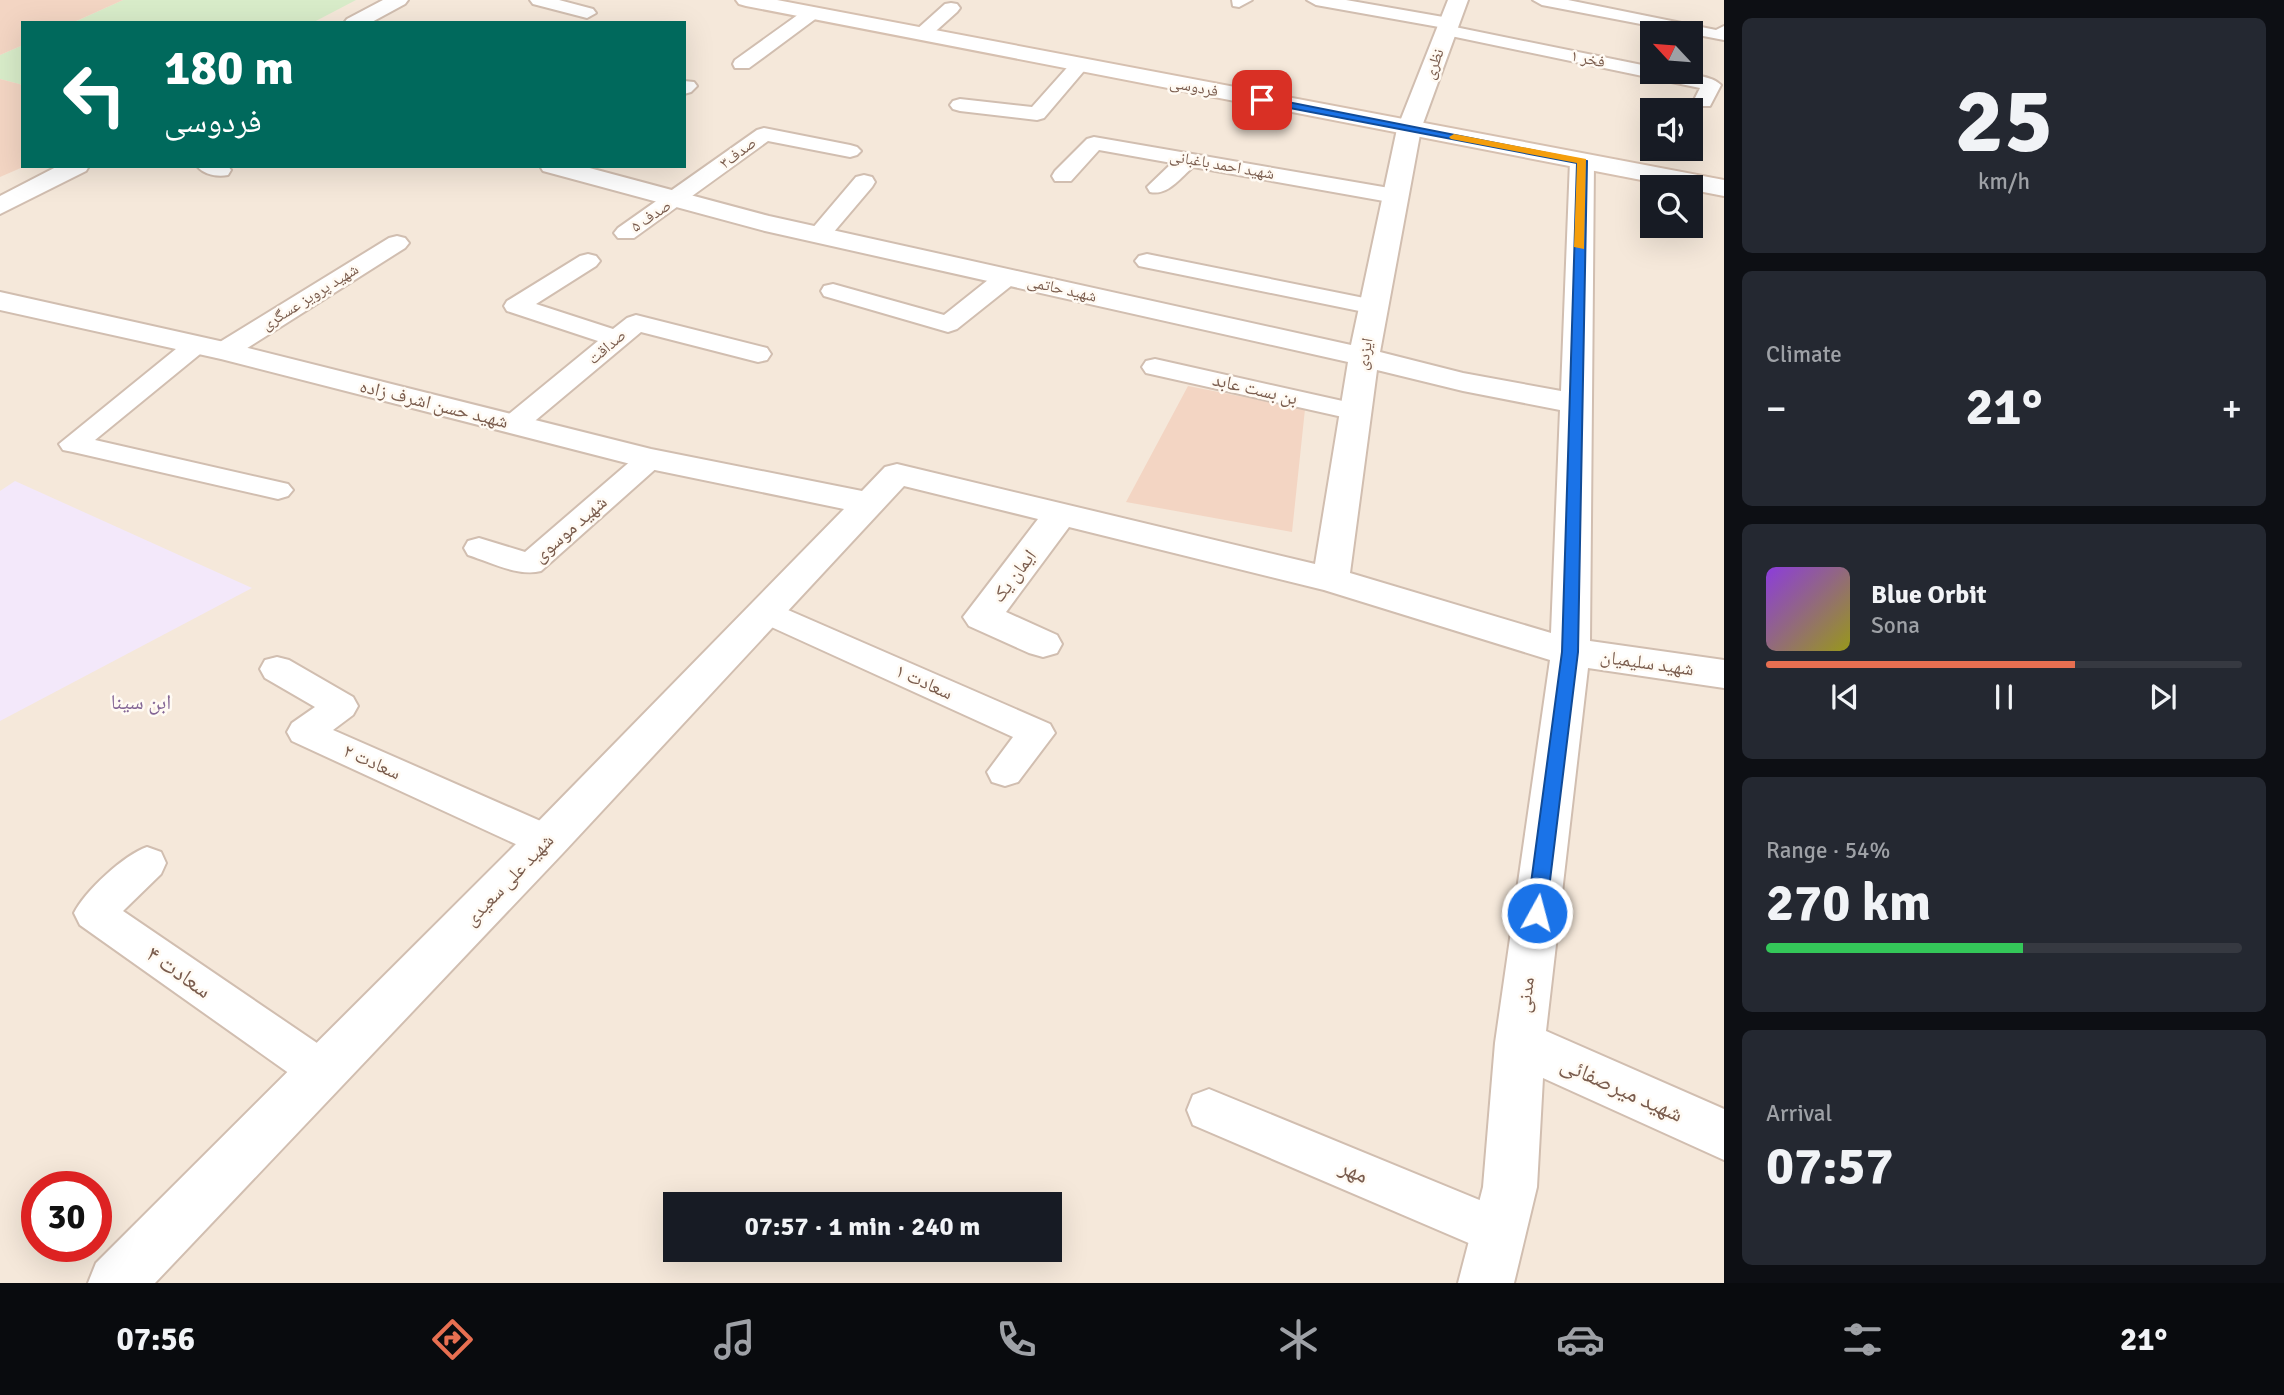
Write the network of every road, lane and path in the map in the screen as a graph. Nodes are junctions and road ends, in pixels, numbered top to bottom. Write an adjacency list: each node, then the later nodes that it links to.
1 (398, 0): 10 (street)
2 (539, 0): 9 (lane)
3 (746, 0): 7 (street, فردوسی)
4 (1316, 0): 11 (lane, فخر ۱)
5 (1458, 0): 11 (street, نظری)
6 (1542, 0): 12 (lane)
7 (797, 7): 13 (street, فردوسی); 14 (lane)
8 (951, 8): 13 (lane)
9 (587, 13)
10 (358, 21)
11 (1448, 27): 16 (lane, فخر ۱); 20 (street, نظری)
12 (1724, 31)
13 (922, 34): 15 (street, فردوسی)
14 (743, 64)
15 (1080, 65): 19 (lane); 20 (street, فردوسی)
16 (1640, 65)
17 (1703, 83): 18 (lane, فخر ۱)
18 (1703, 102)
19 (960, 104)
20 (1409, 129): 23 (street, فردوسی); 30 (street, ایزدی)
21 (850, 151): 31 (lane, صدف۳)
22 (1189, 159): 26 (lane, شهید احمد باغبانی); 28 (lane); 30 (lane, شهید احمد باغبانی)
23 (1582, 161): 29 (street, فردوسی); 47 (street, مدنی)
24 (73, 168): 32 (street)
25 (564, 168): 31 (street, شهید حاتمی)
26 (1063, 176)
27 (864, 182): 34 (lane)
28 (1158, 187)
29 (1724, 187)
30 (1395, 196): 41 (street, ایزدی)
31 (676, 199): 33 (lane, صدف ۵); 34 (street, شهید حاتمی)
32 (0, 206)
33 (626, 233)
34 (819, 235): 38 (street, شهید حاتمی)
35 (397, 243): 43 (lane, شهید پرویز عسگری)
36 (588, 261): 42 (lane)
37 (1147, 261): 41 (lane)
38 (1007, 277): 39 (lane); 45 (street, شهید حاتمی)
39 (833, 291)
40 (0, 301): 43 (street, شهید حسن اشرف زاده)
41 (1374, 307): 45 (street, ایزدی)
42 (617, 339): 44 (lane, صداقت); 49 (lane, صداقت)
43 (210, 348): 49 (street, شهید حسن اشرف زاده); 52 (lane, شهید پرویز عسگری)
44 (758, 354)
45 (1364, 357): 47 (street, شهید حاتمی); 48 (street, ایزدی)
46 (1155, 367): 48 (lane, بن بست عابد)
47 (1574, 403): 58 (street, مدنی)
48 (1356, 412): 55 (street, ایزدی)
49 (514, 424): 50 (street, شهید حسن اشرف زاده)
50 (650, 459): 51 (street, شهید حسن اشرف زاده); 54 (lane, شهید موسوی)
51 (883, 489): 53 (street); 56 (street, شهید علی سعیدی)
52 (278, 490)
53 (1060, 514): 55 (street); 57 (street, ایمان یک)
54 (479, 548)
55 (1331, 580): 58 (street)
56 (765, 611): 61 (lane, سعادت ۱); 62 (street, شهید علی سعیدی)
57 (1043, 644)
58 (1570, 652): 60 (street, شهید سلیمیان); 64 (street, مدنی)
59 (277, 669): 62 (lane, سعادت ۲)
60 (1724, 674)
61 (1006, 772)
62 (547, 841): 65 (street, شهید علی سعیدی)
63 (147, 863): 65 (lane, سعادت ۴)
64 (1520, 1043): 67 (street, شهید میرصفائی); 68 (street, مدنی)
65 (323, 1072): 69 (street, شهید علی سعیدی)
66 (1209, 1110): 68 (lane, مهر)
67 (1724, 1135)
68 (1499, 1233): 70 (street, مدنی)
69 (116, 1283)
70 (1486, 1283)

